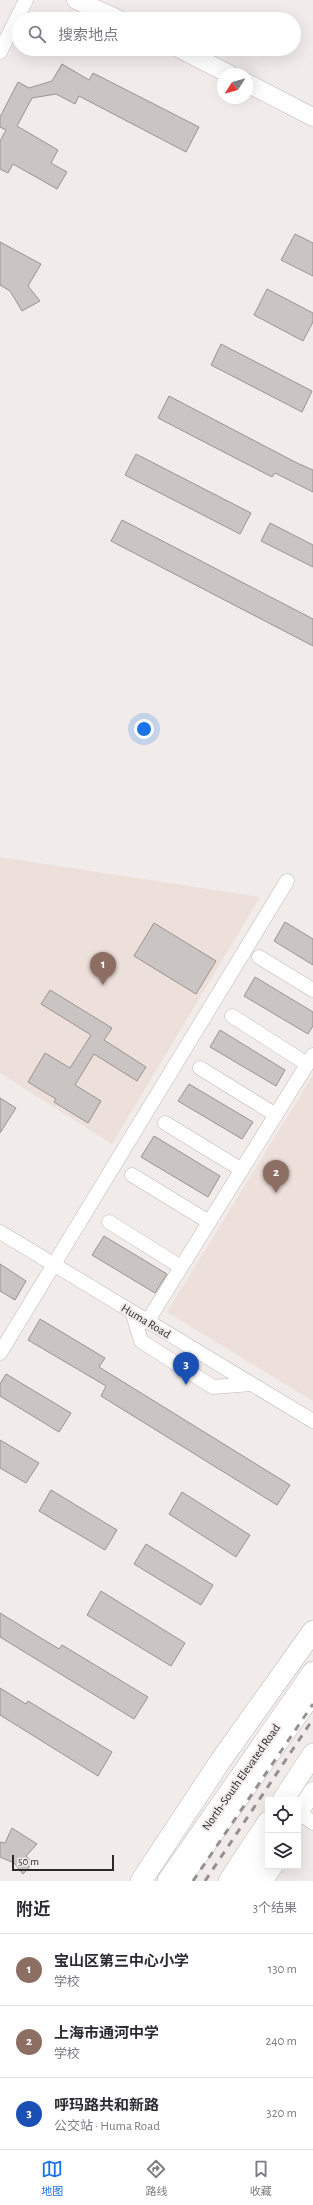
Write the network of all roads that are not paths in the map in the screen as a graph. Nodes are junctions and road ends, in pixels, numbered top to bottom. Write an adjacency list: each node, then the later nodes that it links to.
1 (26, 0): 3 (street)
2 (76, 0): 4 (main road)
3 (20, 12)
4 (103, 12)
5 (12, 28): 6 (street)
6 (0, 52)
7 (194, 56): 8 (main road)
8 (217, 68)
9 (253, 86): 10 (main road)
10 (313, 117)
11 (288, 881): 24 (street)
12 (259, 957): 13 (street)
13 (313, 990)
14 (232, 1016): 15 (street)
15 (310, 1059): 17 (street)
16 (200, 1068): 17 (street)
17 (276, 1115): 19 (street)
18 (165, 1123): 19 (street)
19 (242, 1170): 22 (street)
20 (132, 1175): 22 (street)
21 (109, 1222): 25 (street)
22 (209, 1222): 25 (street)
23 (0, 1232): 24 (street, Huma Road)
24 (54, 1265): 26 (street, Huma Road); 28 (street)
25 (181, 1267): 27 (street)
26 (133, 1314): 27 (street, Huma Road); 29 (street)
27 (147, 1322): 29 (street, Huma Road)
28 (0, 1353)
29 (251, 1384): 30 (street, Huma Road)
30 (313, 1421)
31 (313, 1631): 41 (highway)
32 (313, 1672): 42 (highway, North-South Elevated Road)
33 (313, 1695): 43 (main road)
34 (313, 1754): 36 (highway)
35 (313, 1791): 37 (main road)
36 (285, 1797)
37 (302, 1816)
38 (265, 1827): 44 (highway)
39 (265, 1857): 45 (main road)
40 (270, 1869): 46 (highway)
41 (141, 1881)
42 (168, 1881)
43 (181, 1881)
44 (229, 1881)
45 (247, 1881)
46 (262, 1881)

